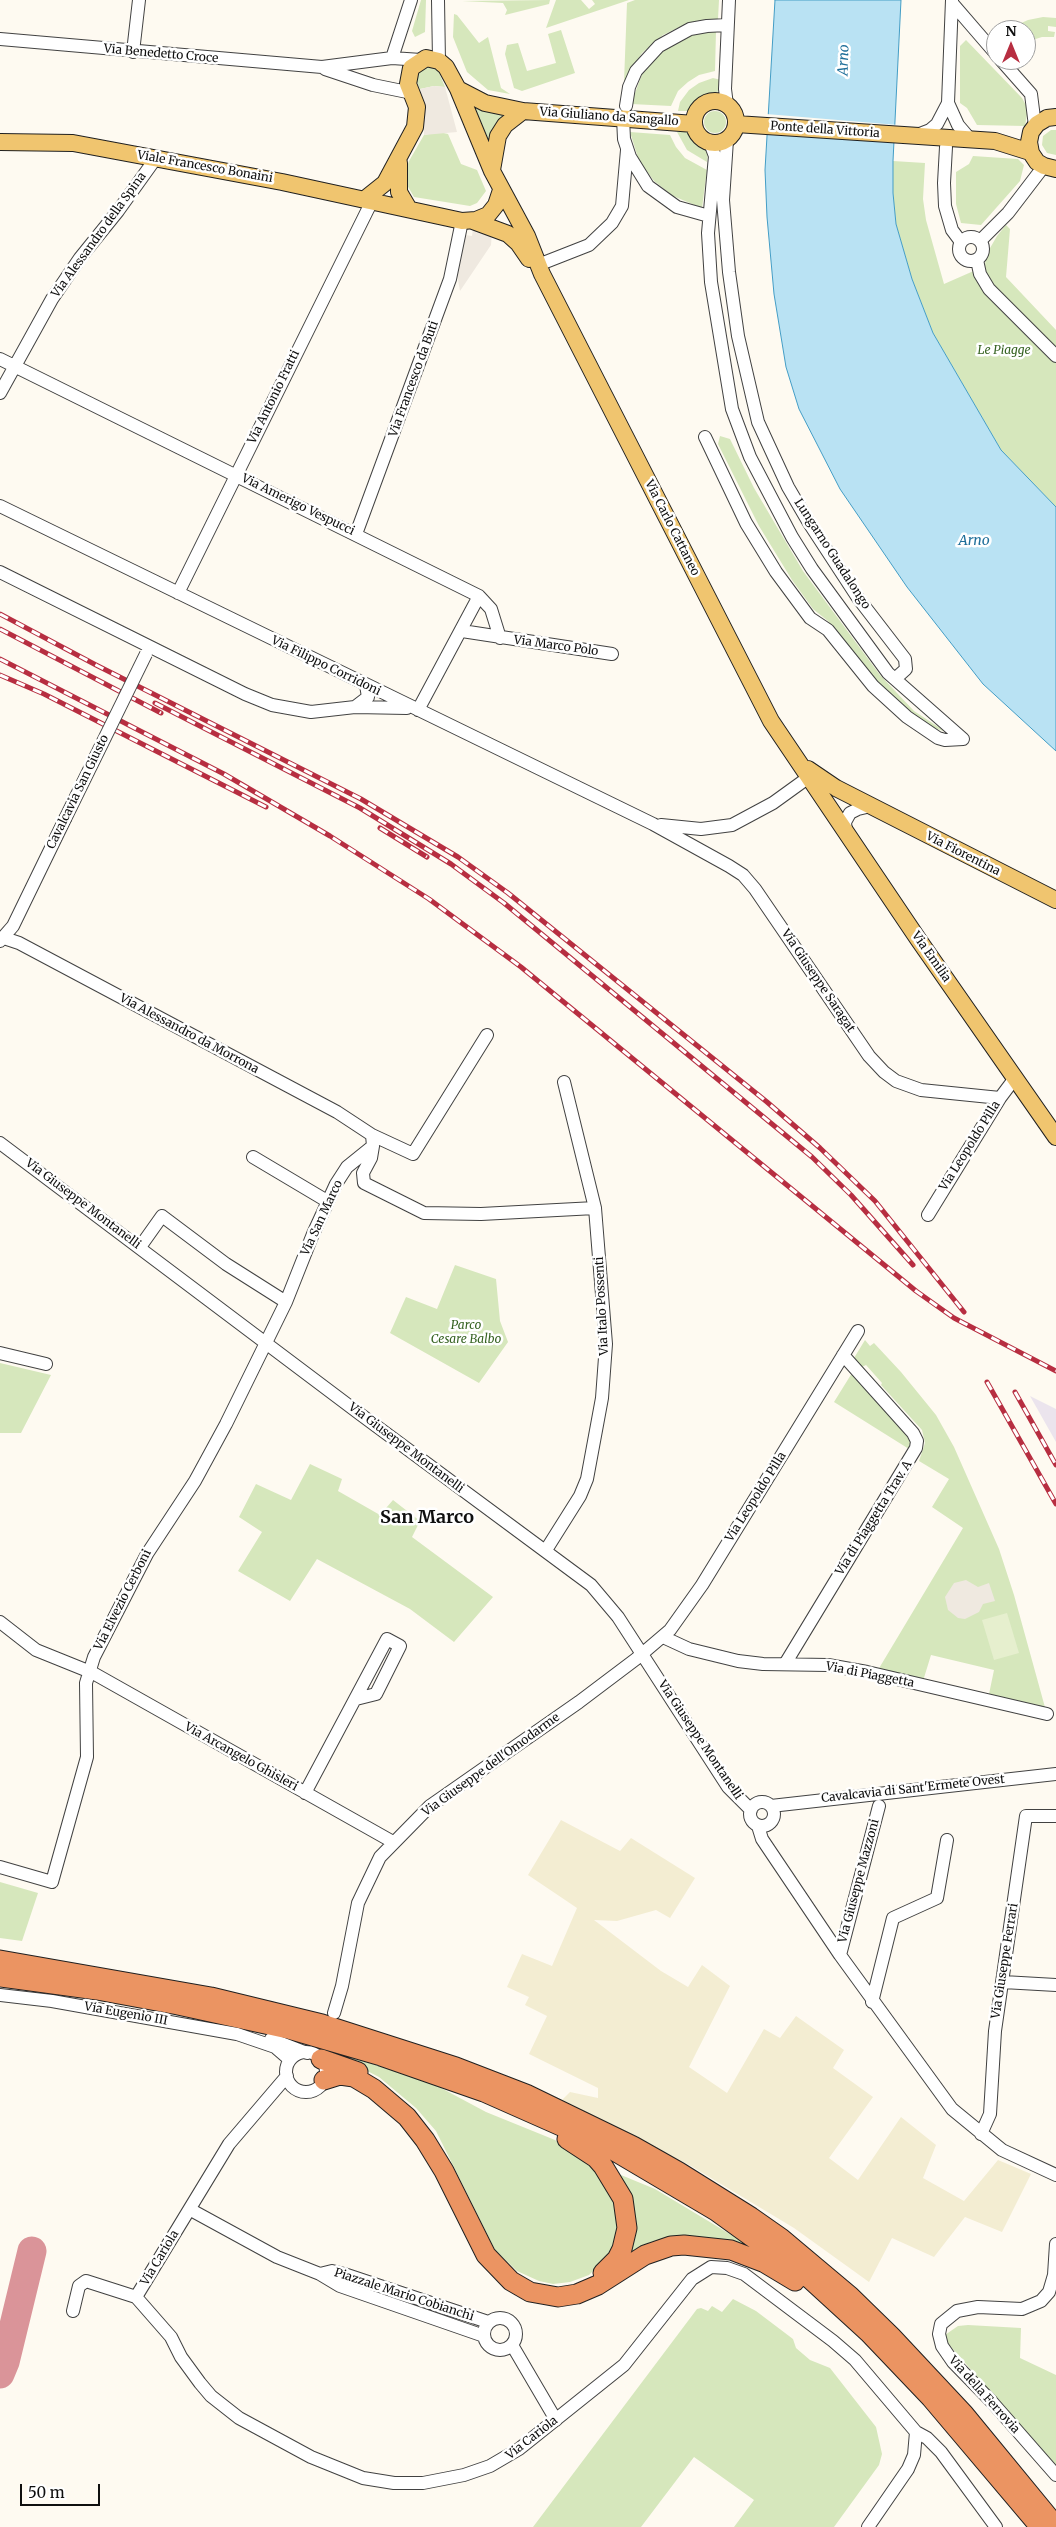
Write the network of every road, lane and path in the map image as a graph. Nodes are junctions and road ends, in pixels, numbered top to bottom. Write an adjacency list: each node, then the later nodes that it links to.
1 (139, 0): 11 (street)
2 (411, 0): 12 (street)
3 (438, 0): 14 (street)
4 (729, 0): 6 (street)
5 (952, 2): 7 (street); 9 (street)
6 (727, 25): 20 (street); 22 (street)
7 (974, 32): 9 (street); 10 (street)
8 (0, 39): 11 (street, Via Benedetto Croce)
9 (950, 43): 19 (street)
10 (986, 44)
11 (133, 52): 15 (street, Via Benedetto Croce)
12 (392, 58): 13 (street, Via Benedetto Croce); 15 (street, Via Benedetto Croce)
13 (421, 60): 14 (main road); 18 (main road)
14 (440, 61): 17 (main road, Via Carlo Cattaneo)
15 (322, 67): 18 (street, Via Benedetto Croce)
16 (1010, 70): 26 (street)
17 (458, 89): 21 (main road, Via Giuliano da Sangallo); 39 (main road, Via Carlo Cattaneo)
18 (412, 93): 37 (main road)
19 (948, 103): 27 (street); 29 (street)
20 (727, 105): 24 (main road); 25 (main road)
21 (523, 111): 22 (main road, Via Giuliano da Sangallo); 39 (main road, Via Giuliano da Sangallo)
22 (624, 112): 24 (main road, Via Giuliano da Sangallo); 34 (street)
23 (1056, 117): 26 (main road)
24 (694, 124): 32 (main road)
25 (743, 125): 27 (main road, Ponte della Vittoria); 28 (main road)
26 (1033, 130): 30 (main road); 35 (main road)
27 (914, 136): 29 (main road, Ponte della Vittoria)
28 (727, 140): 32 (main road); 46 (street, Lungarno Guadalongo)
29 (970, 140): 30 (main road, Ponte della Vittoria)
30 (995, 141): 35 (main road)
31 (0, 142): 36 (main road, Viale Francesco Bonaini)
32 (710, 143): 43 (street, Lungarno Guadalongo)
33 (946, 147): 48 (street)
34 (627, 150): 43 (street); 50 (street)
35 (1030, 152): 38 (main road)
36 (156, 158): 41 (main road, Viale Francesco Bonaini); 55 (street, Via Alessandro della Spina)
37 (399, 158): 41 (main road); 42 (main road)
38 (1050, 168): 47 (street)
39 (492, 171): 40 (main road, Via Carlo Cattaneo)
40 (501, 190): 44 (main road); 50 (main road, Via Carlo Cattaneo)
41 (368, 200): 42 (main road, Viale Francesco Bonaini); 60 (street, Via Antonio Fratti)
42 (409, 209): 44 (main road, Viale Francesco Bonaini)
43 (710, 216): 45 (street, Lungarno Guadalongo)
44 (467, 221): 50 (main road, Via Carlo Cattaneo); 62 (street, Via Francesco da Buti)
45 (708, 233): 46 (street); 52 (street, Lungarno Guadalongo)
46 (726, 234): 51 (street, Lungarno Guadalongo)
47 (980, 241): 48 (street); 49 (street)
48 (961, 242): 49 (street)
49 (977, 260): 53 (street)
50 (540, 270): 74 (main road, Via Carlo Cattaneo)
51 (738, 336): 52 (street); 57 (street, Lungarno Guadalongo)
52 (720, 339): 58 (street, Lungarno Guadalongo)
53 (1056, 356)
54 (0, 359): 55 (street, Via Amerigo Vespucci)
55 (14, 366): 56 (street, Via Alessandro della Spina); 60 (street, Via Amerigo Vespucci)
56 (0, 392)
57 (758, 422): 58 (street); 70 (street, Lungarno Guadalongo)
58 (738, 426): 70 (street, Lungarno Guadalongo)
59 (705, 437): 70 (street, Lungarno Guadalongo)
60 (237, 475): 62 (street, Via Amerigo Vespucci); 64 (street, Via Antonio Fratti)
61 (0, 506): 64 (street, Via Filippo Corridoni)
62 (356, 534): 65 (street, Via Amerigo Vespucci)
63 (0, 572): 68 (street)
64 (178, 593): 71 (street, Via Filippo Corridoni)
65 (479, 596): 66 (street); 67 (street, Via Marco Polo)
66 (462, 631): 67 (street, Via Marco Polo); 73 (street)
67 (500, 638): 69 (street, Via Marco Polo)
68 (148, 650): 72 (street); 79 (street, Cavalcavia San Giusto, bridge)
69 (612, 654)
70 (896, 678)
71 (366, 685): 72 (street); 73 (street, Via Filippo Corridoni)
72 (355, 707): 73 (street)
73 (416, 709): 76 (street, Via Filippo Corridoni)
74 (807, 772): 75 (main road, Via Fiorentina); 76 (street); 77 (main road, Via Emilia)
75 (871, 806): 77 (street); 78 (main road, Via Fiorentina)
76 (653, 824): 83 (street, Via Giuseppe Saragat)
77 (846, 832): 81 (main road, Via Emilia)
78 (1056, 900)
79 (1, 939): 85 (street, Via Alessandro da Morrona)
80 (487, 1035): 85 (street)
81 (1015, 1078): 83 (street, Via Leopoldo Pilla); 84 (main road, Via Emilia)
82 (564, 1082): 89 (street, Via Italo Possenti)
83 (1000, 1098): 90 (street, Via Leopoldo Pilla)
84 (1056, 1137)
85 (372, 1140): 88 (street, Via San Marco); 89 (street)
86 (0, 1142): 91 (street, Via Giuseppe Montanelli)
87 (252, 1157): 88 (street)
88 (327, 1201): 92 (street, Via San Marco)
89 (595, 1208): 98 (street, Via Italo Possenti)
90 (928, 1215)
91 (140, 1246): 92 (street); 94 (street, Via Giuseppe Montanelli)
92 (286, 1302): 94 (street, Via San Marco)
93 (858, 1330): 96 (street, Via Leopoldo Pilla)
94 (266, 1343): 98 (street, Via Giuseppe Montanelli); 103 (street, Via Elvezio Cerboni)
95 (0, 1353): 97 (street)
96 (843, 1355): 100 (street, Via Leopoldo Pilla); 102 (street, Via di Piaggetta Trav. A)
97 (46, 1364)
98 (546, 1550): 101 (street, Via Giuseppe Montanelli)
99 (0, 1622): 103 (street, Via Arcangelo Ghisleri)
100 (663, 1637): 101 (street, Via Leopoldo Pilla); 102 (street, Via di Piaggetta)
101 (642, 1654): 110 (street, Via Giuseppe Montanelli); 114 (street, Via Giuseppe dell'Omodarme)
102 (785, 1664): 105 (street, Via di Piaggetta)
103 (89, 1671): 107 (street, Via Arcangelo Ghisleri); 115 (street, Via Elvezio Cerboni)
104 (356, 1699): 107 (street)
105 (1047, 1714)
106 (1056, 1774): 108 (street, Cavalcavia di Sant'Ermete Ovest)
107 (305, 1793): 114 (street, Via Arcangelo Ghisleri)
108 (771, 1806): 110 (street); 112 (street)
109 (879, 1806): 116 (street, Via Giuseppe Mazzoni)
110 (751, 1810): 112 (street)
111 (1056, 1816): 119 (street, Via Giuseppe Ferrari)
112 (758, 1826): 116 (street)
113 (947, 1840): 122 (street)
114 (392, 1842): 123 (street, Via Giuseppe dell'Omodarme)
115 (0, 1867)
116 (840, 1955): 122 (street)
117 (0, 1960): 125 (highway)
118 (0, 1977): 125 (highway)
119 (1003, 1982): 120 (street); 131 (street, Via Giuseppe Ferrari)
120 (1056, 1985)
121 (0, 1995): 124 (street, Via Eugenio III)
122 (872, 2002): 131 (street)
123 (334, 2013)
124 (251, 2037): 126 (street, Via Eugenio III); 127 (street, Via Eugenio III)
125 (382, 2049): 130 (highway); 145 (highway)
126 (314, 2056): 127 (street); 129 (street); 130 (highway)
127 (290, 2060): 128 (street)
128 (289, 2080): 129 (street); 133 (street, Via Cariola)
129 (324, 2080): 139 (highway)
130 (484, 2092): 139 (highway)
131 (980, 2134): 132 (street)
132 (1056, 2175)
133 (191, 2210): 135 (street, Piazzale Mario Cobianchi); 136 (street, Via Cariola)
134 (1056, 2244): 144 (street, Via della Ferrovia)
135 (320, 2274): 138 (street, Piazzale Mario Cobianchi); 140 (street, Piazzale Mario Cobianchi)
136 (136, 2297): 137 (street); 142 (street, Via Cariola)
137 (73, 2311)
138 (488, 2322): 140 (street); 141 (street)
139 (860, 2325): 148 (highway)
140 (484, 2336): 141 (street)
141 (512, 2345): 142 (street)
142 (556, 2420): 143 (street, Via Cariola)
143 (916, 2432): 146 (street); 147 (street)
144 (1056, 2475)
145 (1056, 2526)
146 (868, 2527)
147 (996, 2527)
148 (1040, 2527)

